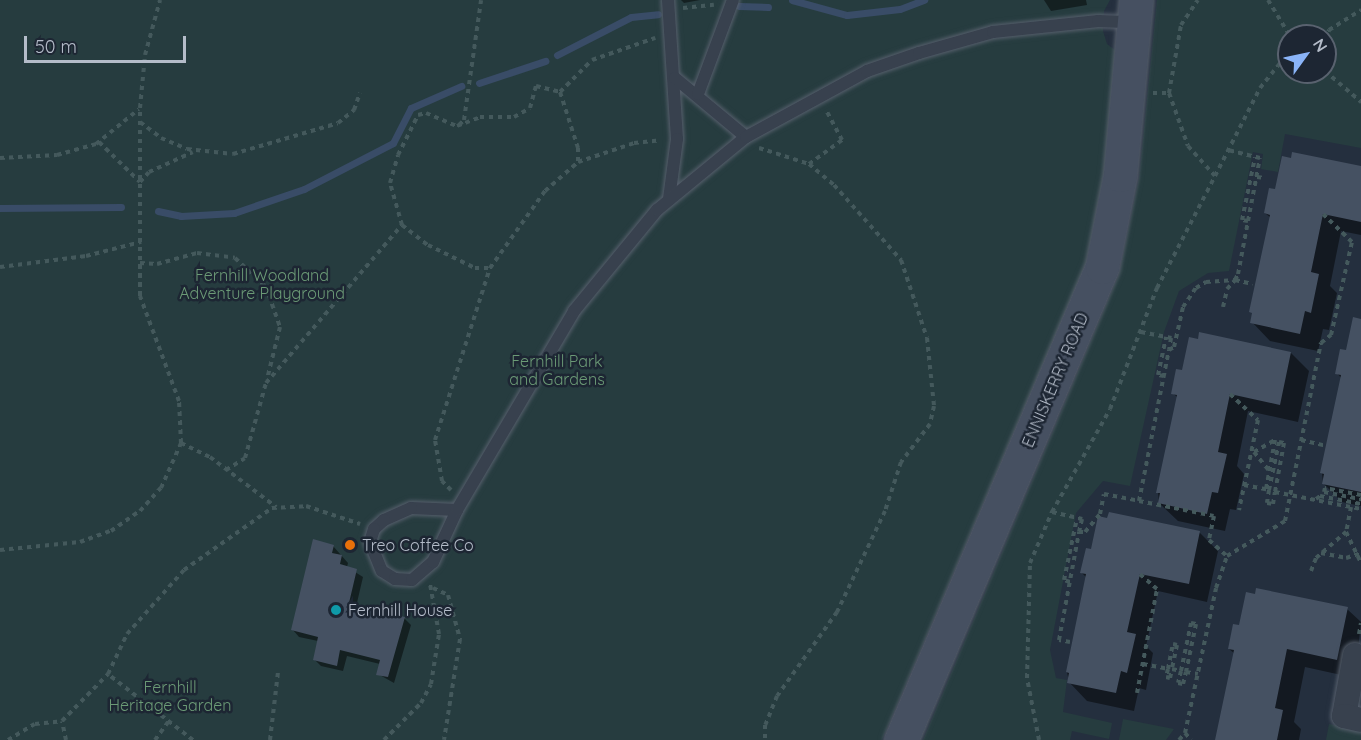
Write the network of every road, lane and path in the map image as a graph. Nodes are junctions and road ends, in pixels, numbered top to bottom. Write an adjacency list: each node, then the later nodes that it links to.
1 (160, 0): 22 (path)
2 (481, 0): 24 (path)
3 (1198, 0): 19 (path)
4 (1268, 0): 9 (path)
5 (733, 2): 6 (path); 20 (lane)
6 (668, 5): 11 (lane)
7 (1361, 10): 10 (path)
8 (1135, 11): 15 (main road, ENNISKERRY ROAD); 18 (lane)
9 (1283, 24)
10 (1337, 25)
11 (671, 36): 13 (lane); 16 (path)
12 (1277, 67): 28 (path)
13 (675, 78): 20 (lane); 26 (lane)
14 (1337, 81): 21 (path)
15 (1128, 91): 19 (path); 111 (main road, ENNISKERRY ROAD)
16 (560, 92): 24 (path); 32 (path)
17 (360, 93): 29 (path)
18 (822, 93): 25 (lane); 33 (path)
19 (1169, 93): 34 (path)
20 (698, 94): 25 (lane)
21 (1361, 102)
22 (140, 108): 23 (path); 27 (path)
23 (140, 122): 29 (path); 37 (path)
24 (458, 126): 41 (path)
25 (746, 137): 33 (path); 38 (lane)
26 (677, 139): 32 (path); 38 (lane)
27 (99, 142): 31 (path); 37 (path)
28 (1229, 150): 30 (path); 34 (path)
29 (196, 151): 37 (path)
30 (1255, 157): 35 (path); 40 (path)
31 (0, 158)
32 (578, 162): 45 (path)
33 (809, 164): 110 (path)
34 (1215, 176): 49 (path)
35 (1257, 177): 36 (path); 40 (path)
36 (1265, 178)
37 (140, 182): 42 (path)
38 (668, 200): 69 (lane)
39 (1323, 214): 55 (path)
40 (1248, 221): 46 (path)
41 (402, 225): 45 (path); 53 (path)
42 (141, 242): 43 (path); 44 (path)
43 (140, 262): 53 (path); 56 (path)
44 (0, 267)
45 (490, 268): 69 (path)
46 (1235, 280): 47 (path); 48 (path); 51 (path)
47 (1253, 284)
48 (1223, 307)
49 (1141, 332): 50 (path); 74 (path)
50 (1166, 337): 51 (path); 52 (path)
51 (1169, 350): 52 (path)
52 (1164, 376): 67 (path)
53 (266, 383): 59 (path)
54 (1230, 394): 58 (path)
55 (1301, 440): 57 (path); 64 (path)
56 (181, 443): 59 (path); 79 (path)
57 (1326, 446)
58 (1253, 451): 60 (path); 60 (path); 61 (path)
59 (226, 470): 70 (path)
60 (1271, 473): 62 (path); 63 (path)
61 (1244, 485): 62 (path); 73 (path)
62 (1268, 490): 63 (path)
63 (1275, 492): 64 (path)
64 (1290, 495): 66 (path); 82 (path)
65 (1361, 497): 65 (path)
66 (1316, 500): 68 (path); 71 (path)
67 (1139, 501): 77 (path); 82 (path)
68 (1361, 504)
69 (460, 505): 76 (lane); 86 (lane)
70 (276, 507): 76 (path); 95 (path)
71 (1351, 507): 72 (path); 78 (path)
72 (1361, 509)
73 (1239, 510)
74 (1052, 512): 75 (path); 112 (path)
75 (1077, 518): 77 (path); 87 (path)
76 (374, 529): 86 (lane)
77 (1080, 532): 87 (path)
78 (1346, 532): 80 (path); 81 (path)
79 (0, 550)
80 (1321, 553): 81 (path); 84 (path)
81 (1359, 554): 83 (path)
82 (1227, 556): 96 (path)
83 (1361, 563)
84 (1311, 571)
85 (1140, 573): 91 (path)
86 (422, 574): 88 (path)
87 (1070, 582): 89 (path)
88 (433, 588): 108 (path); 109 (path)
89 (1070, 642)
90 (1354, 655): 98 (street)
91 (1143, 664): 92 (path); 97 (path)
92 (1170, 669): 92 (path); 93 (path)
93 (1183, 671): 93 (path); 96 (path)
94 (278, 672): 107 (path)
95 (108, 674): 99 (path); 100 (path)
96 (1198, 674): 101 (path)
97 (1137, 693)
98 (1346, 717)
99 (62, 721): 103 (path); 104 (path)
100 (168, 721): 102 (path); 106 (path)
101 (1185, 733): 113 (path); 114 (path)
102 (162, 738): 105 (path)
103 (8, 740)
104 (66, 740)
105 (155, 740)
106 (193, 740)
107 (270, 740)
108 (384, 740)
109 (444, 740)
110 (765, 740)
111 (901, 740)
112 (1039, 740)
113 (1179, 740)
114 (1191, 740)

